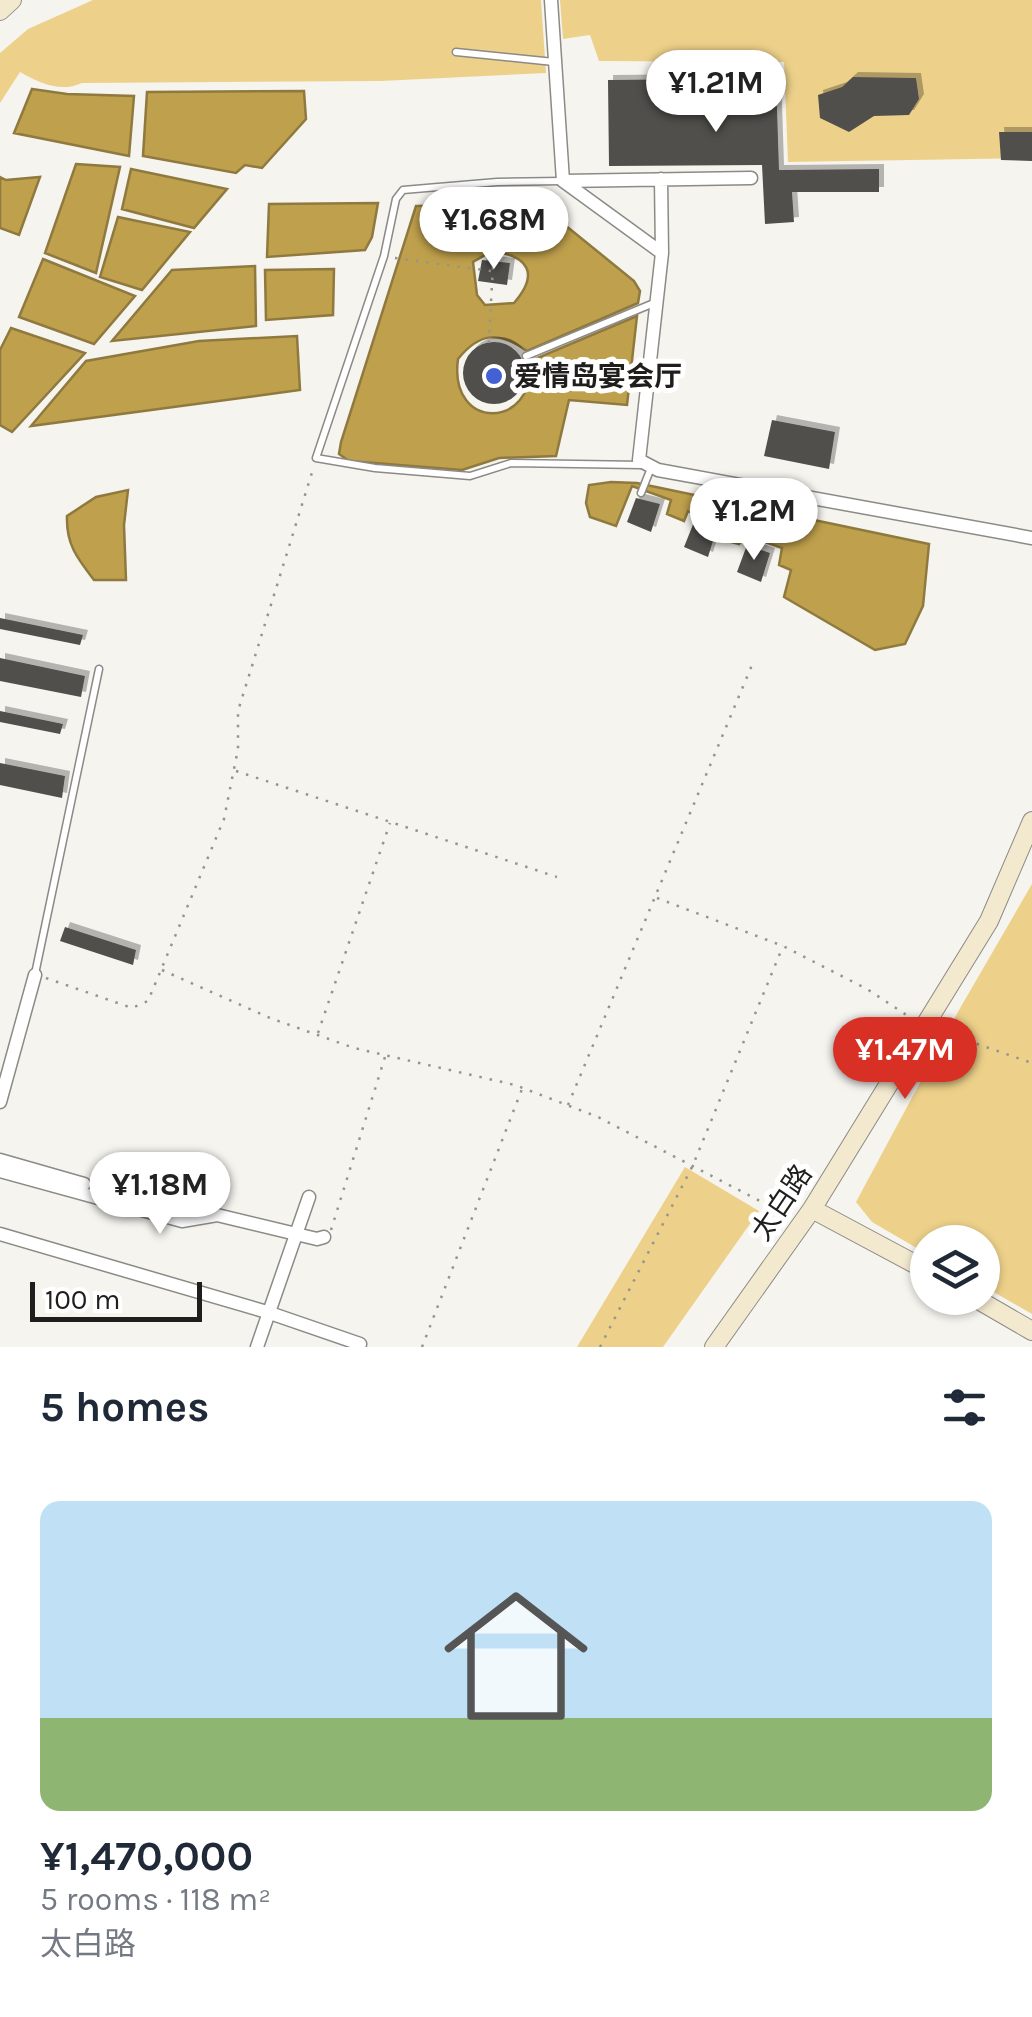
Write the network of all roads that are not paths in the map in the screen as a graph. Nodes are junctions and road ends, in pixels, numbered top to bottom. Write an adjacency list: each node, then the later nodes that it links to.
1 (12, 0): 3 (main road)
2 (551, 0): 5 (street)
3 (0, 11)
4 (456, 52): 5 (lane)
5 (555, 62): 8 (street)
6 (751, 178): 7 (street)
7 (661, 179): 8 (street); 9 (street)
8 (562, 181): 9 (street); 12 (lane)
9 (662, 254): 10 (street)
10 (656, 303): 11 (lane); 12 (street)
11 (526, 356)
12 (650, 466): 13 (street); 15 (lane)
13 (712, 480): 14 (street); 16 (lane)
14 (770, 491): 17 (street); 18 (lane)
15 (641, 493)
16 (699, 518)
17 (1032, 538)
18 (753, 542)
19 (99, 669): 21 (lane)
20 (1032, 821): 27 (main road, 太白路)
21 (35, 975): 22 (street)
22 (0, 1102)
23 (0, 1160): 25 (street)
24 (0, 1172): 28 (street)
25 (84, 1184)
26 (309, 1197): 28 (street)
27 (808, 1214): 31 (main road); 37 (main road, 太白路)
28 (296, 1232): 30 (street); 32 (street)
29 (0, 1234): 32 (street)
30 (324, 1237)
31 (910, 1262)
32 (267, 1312): 35 (street); 36 (street)
33 (1000, 1312): 34 (main road)
34 (1032, 1331)
35 (360, 1344)
36 (257, 1347)
37 (714, 1347)

